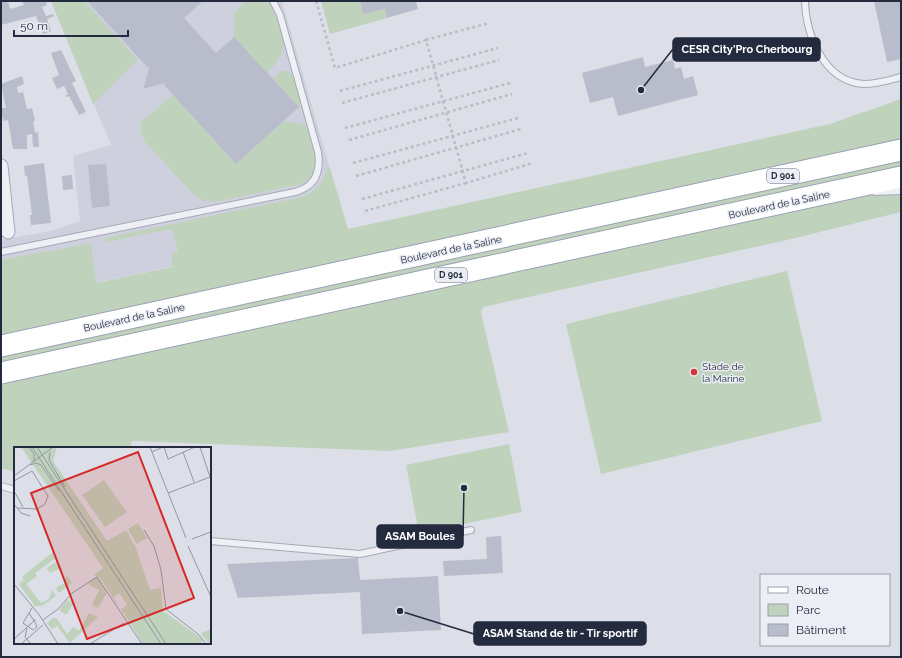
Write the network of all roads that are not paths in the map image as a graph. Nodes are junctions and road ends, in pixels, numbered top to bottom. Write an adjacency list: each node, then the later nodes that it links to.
1 (273, 1): 12 (lane)
2 (805, 1): 3 (lane)
3 (901, 77)
4 (901, 140): 7 (street)
5 (901, 150): 7 (main road, Boulevard de la Saline / D 901)
6 (1, 166): 11 (street)
7 (826, 166): 13 (main road, Boulevard de la Saline / D 901)
8 (901, 177): 10 (main road, Boulevard de la Saline / D 901)
9 (901, 191): 10 (lane)
10 (831, 192): 14 (main road, Boulevard de la Saline / D 901)
11 (8, 232)
12 (1, 252)
13 (1, 346)
14 (1, 373)
15 (1, 486): 16 (lane)
16 (14, 490)
17 (471, 530): 18 (lane)
18 (211, 541)

